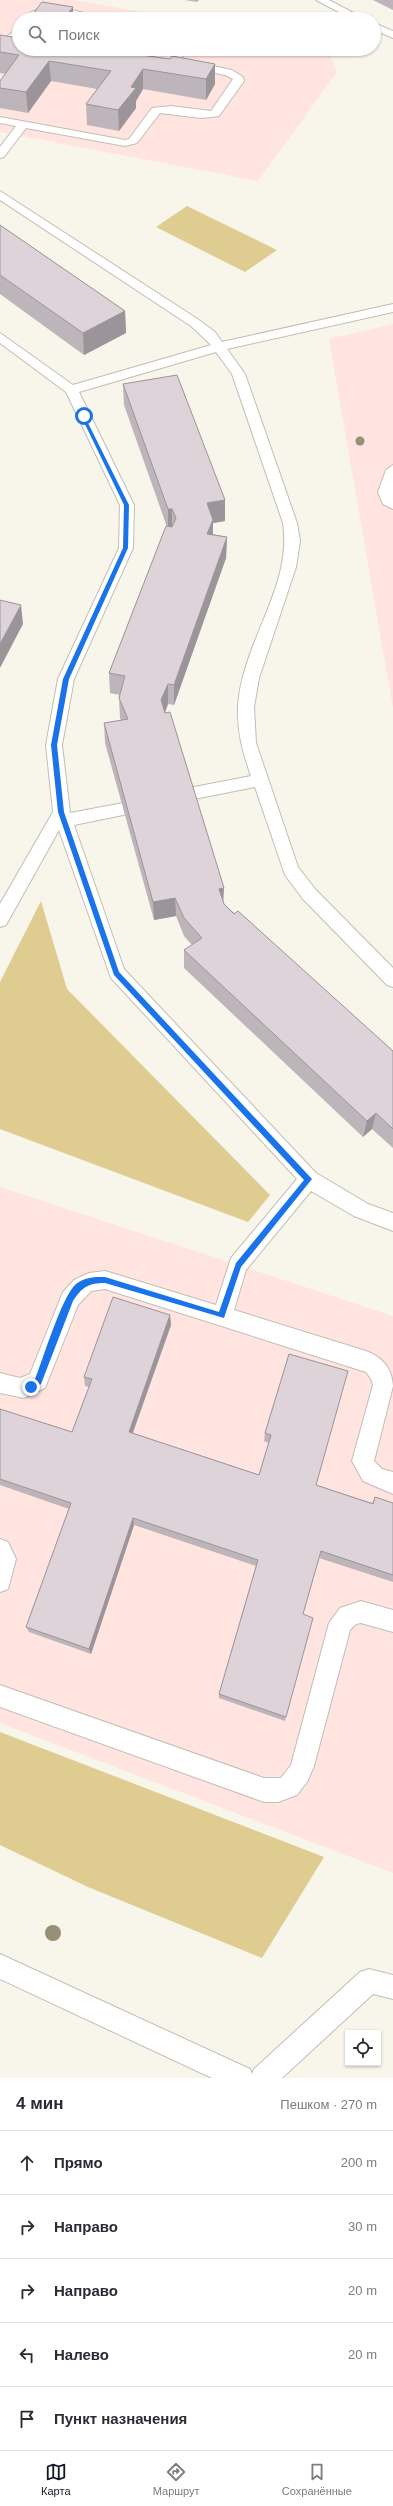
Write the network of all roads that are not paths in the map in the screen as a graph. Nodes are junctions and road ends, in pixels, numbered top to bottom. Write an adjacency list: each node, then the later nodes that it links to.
1 (322, 0): 4 (lane)
2 (46, 12): 3 (lane)
3 (61, 12)
4 (346, 12)
5 (381, 29): 6 (lane)
6 (393, 35)
7 (12, 38): 8 (lane)
8 (0, 46)
9 (176, 56): 11 (lane)
10 (0, 120): 11 (lane)
11 (23, 124): 12 (lane)
12 (0, 155)
13 (0, 195): 16 (lane)
14 (393, 308): 16 (lane)
15 (0, 336): 17 (lane)
16 (219, 347): 17 (lane); 20 (lane)
17 (71, 390): 23 (lane)
18 (393, 470): 19 (lane)
19 (393, 504)
20 (260, 780): 21 (lane); 25 (lane)
21 (189, 794)
22 (123, 809): 23 (lane)
23 (62, 816): 24 (lane); 26 (lane)
24 (0, 920)
25 (393, 980)
26 (309, 1179): 27 (lane); 28 (lane)
27 (393, 1222)
28 (222, 1316): 29 (lane); 30 (lane)
29 (0, 1383)
30 (393, 1483)
31 (0, 1550): 32 (lane)
32 (0, 1581)
33 (393, 1621): 34 (lane)
34 (0, 1696)
35 (0, 1966): 37 (lane)
36 (393, 1987): 38 (lane)
37 (240, 2078)
38 (263, 2078)

